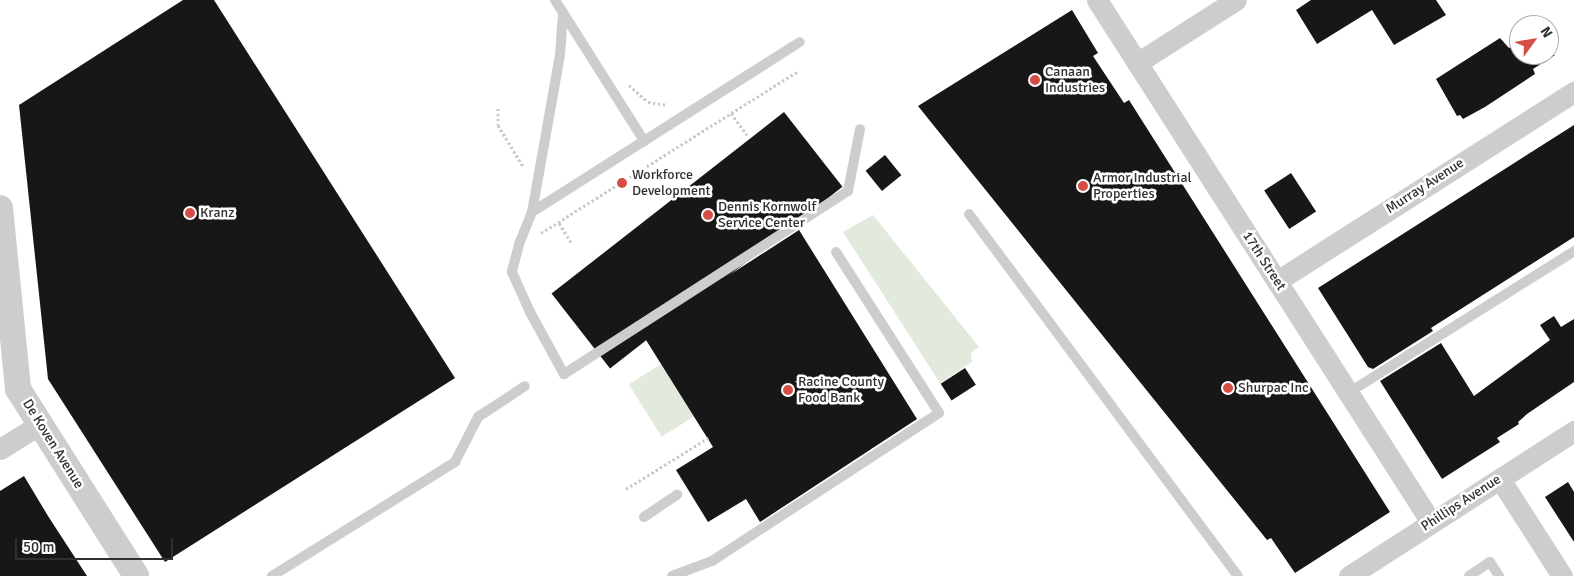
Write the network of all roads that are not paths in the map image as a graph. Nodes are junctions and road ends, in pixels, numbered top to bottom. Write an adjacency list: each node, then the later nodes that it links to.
1 (555, 0): 4 (lane)
2 (1097, 0): 6 (street, 17th Street)
3 (1236, 0): 6 (street)
4 (563, 13): 9 (lane); 11 (lane)
5 (800, 42): 9 (lane)
6 (1137, 63): 15 (street, 17th Street)
7 (1574, 92): 15 (street, Murray Avenue)
8 (860, 129): 11 (lane)
9 (644, 141): 11 (lane)
10 (0, 208): 18 (street, De Koven Avenue)
11 (532, 212)
12 (968, 214): 28 (lane)
13 (1574, 251): 17 (lane)
14 (836, 252): 27 (lane)
15 (1276, 281): 17 (street, 17th Street)
16 (525, 386): 26 (lane)
17 (1348, 393): 24 (street, 17th Street)
18 (40, 424): 20 (street); 25 (street, De Koven Avenue)
19 (1574, 431): 21 (street, Phillips Avenue)
20 (0, 449)
21 (1500, 479): 24 (street, Phillips Avenue); 32 (street)
22 (678, 495): 23 (lane)
23 (644, 517)
24 (1431, 522): 29 (street, Phillips Avenue)
25 (136, 576)
26 (272, 576)
27 (672, 576)
28 (1238, 576)
29 (1349, 576)
30 (1470, 576): 31 (lane)
31 (1499, 576)
32 (1562, 576)

